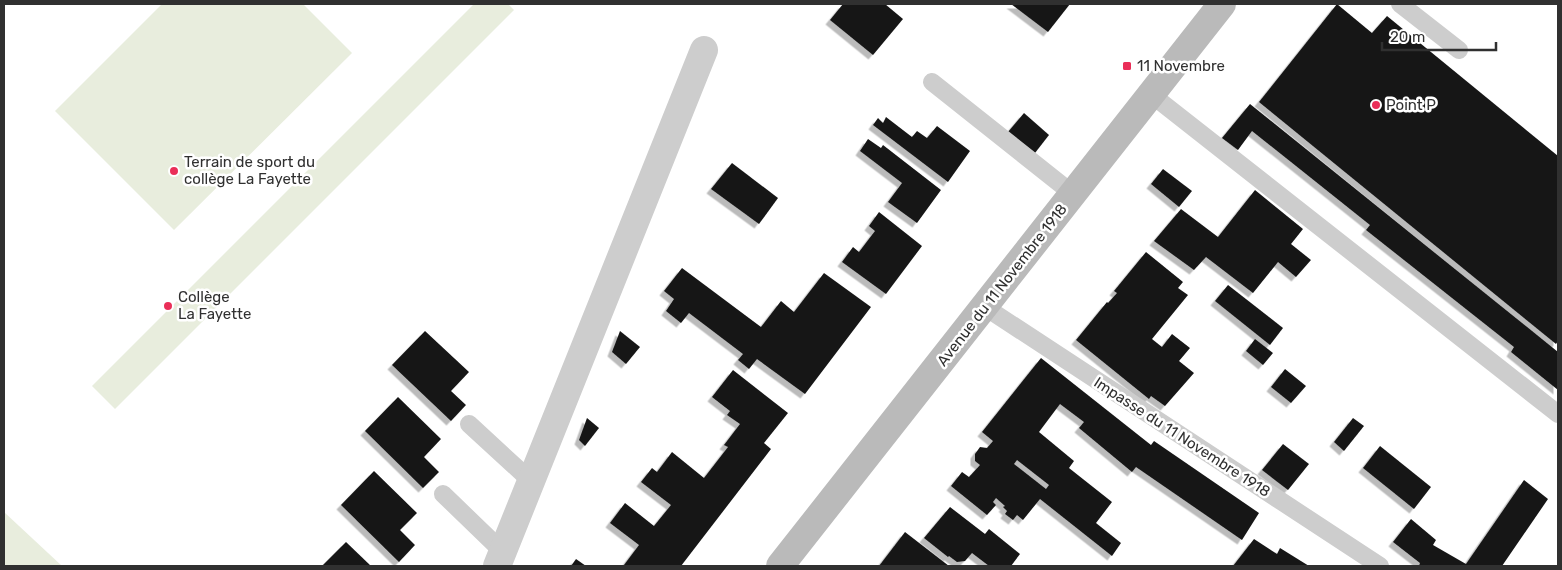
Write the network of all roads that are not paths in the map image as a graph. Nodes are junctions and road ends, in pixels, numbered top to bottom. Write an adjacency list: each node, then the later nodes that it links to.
1 (1222, 4): 6 (main road, Avenue du 11 Novembre 1918)
2 (1400, 4): 4 (lane)
3 (704, 50): 11 (street)
4 (1459, 50)
5 (932, 82): 7 (lane)
6 (1152, 95): 7 (main road, Avenue du 11 Novembre 1918); 9 (lane)
7 (1074, 194): 8 (main road, Avenue du 11 Novembre 1918)
8 (985, 307): 14 (main road, Avenue du 11 Novembre 1918); 15 (lane, Impasse du 11 Novembre 1918)
9 (1558, 414)
10 (469, 424): 11 (lane)
11 (531, 481): 13 (street)
12 (443, 494): 13 (lane)
13 (500, 559)
14 (780, 566)
15 (1380, 566)

